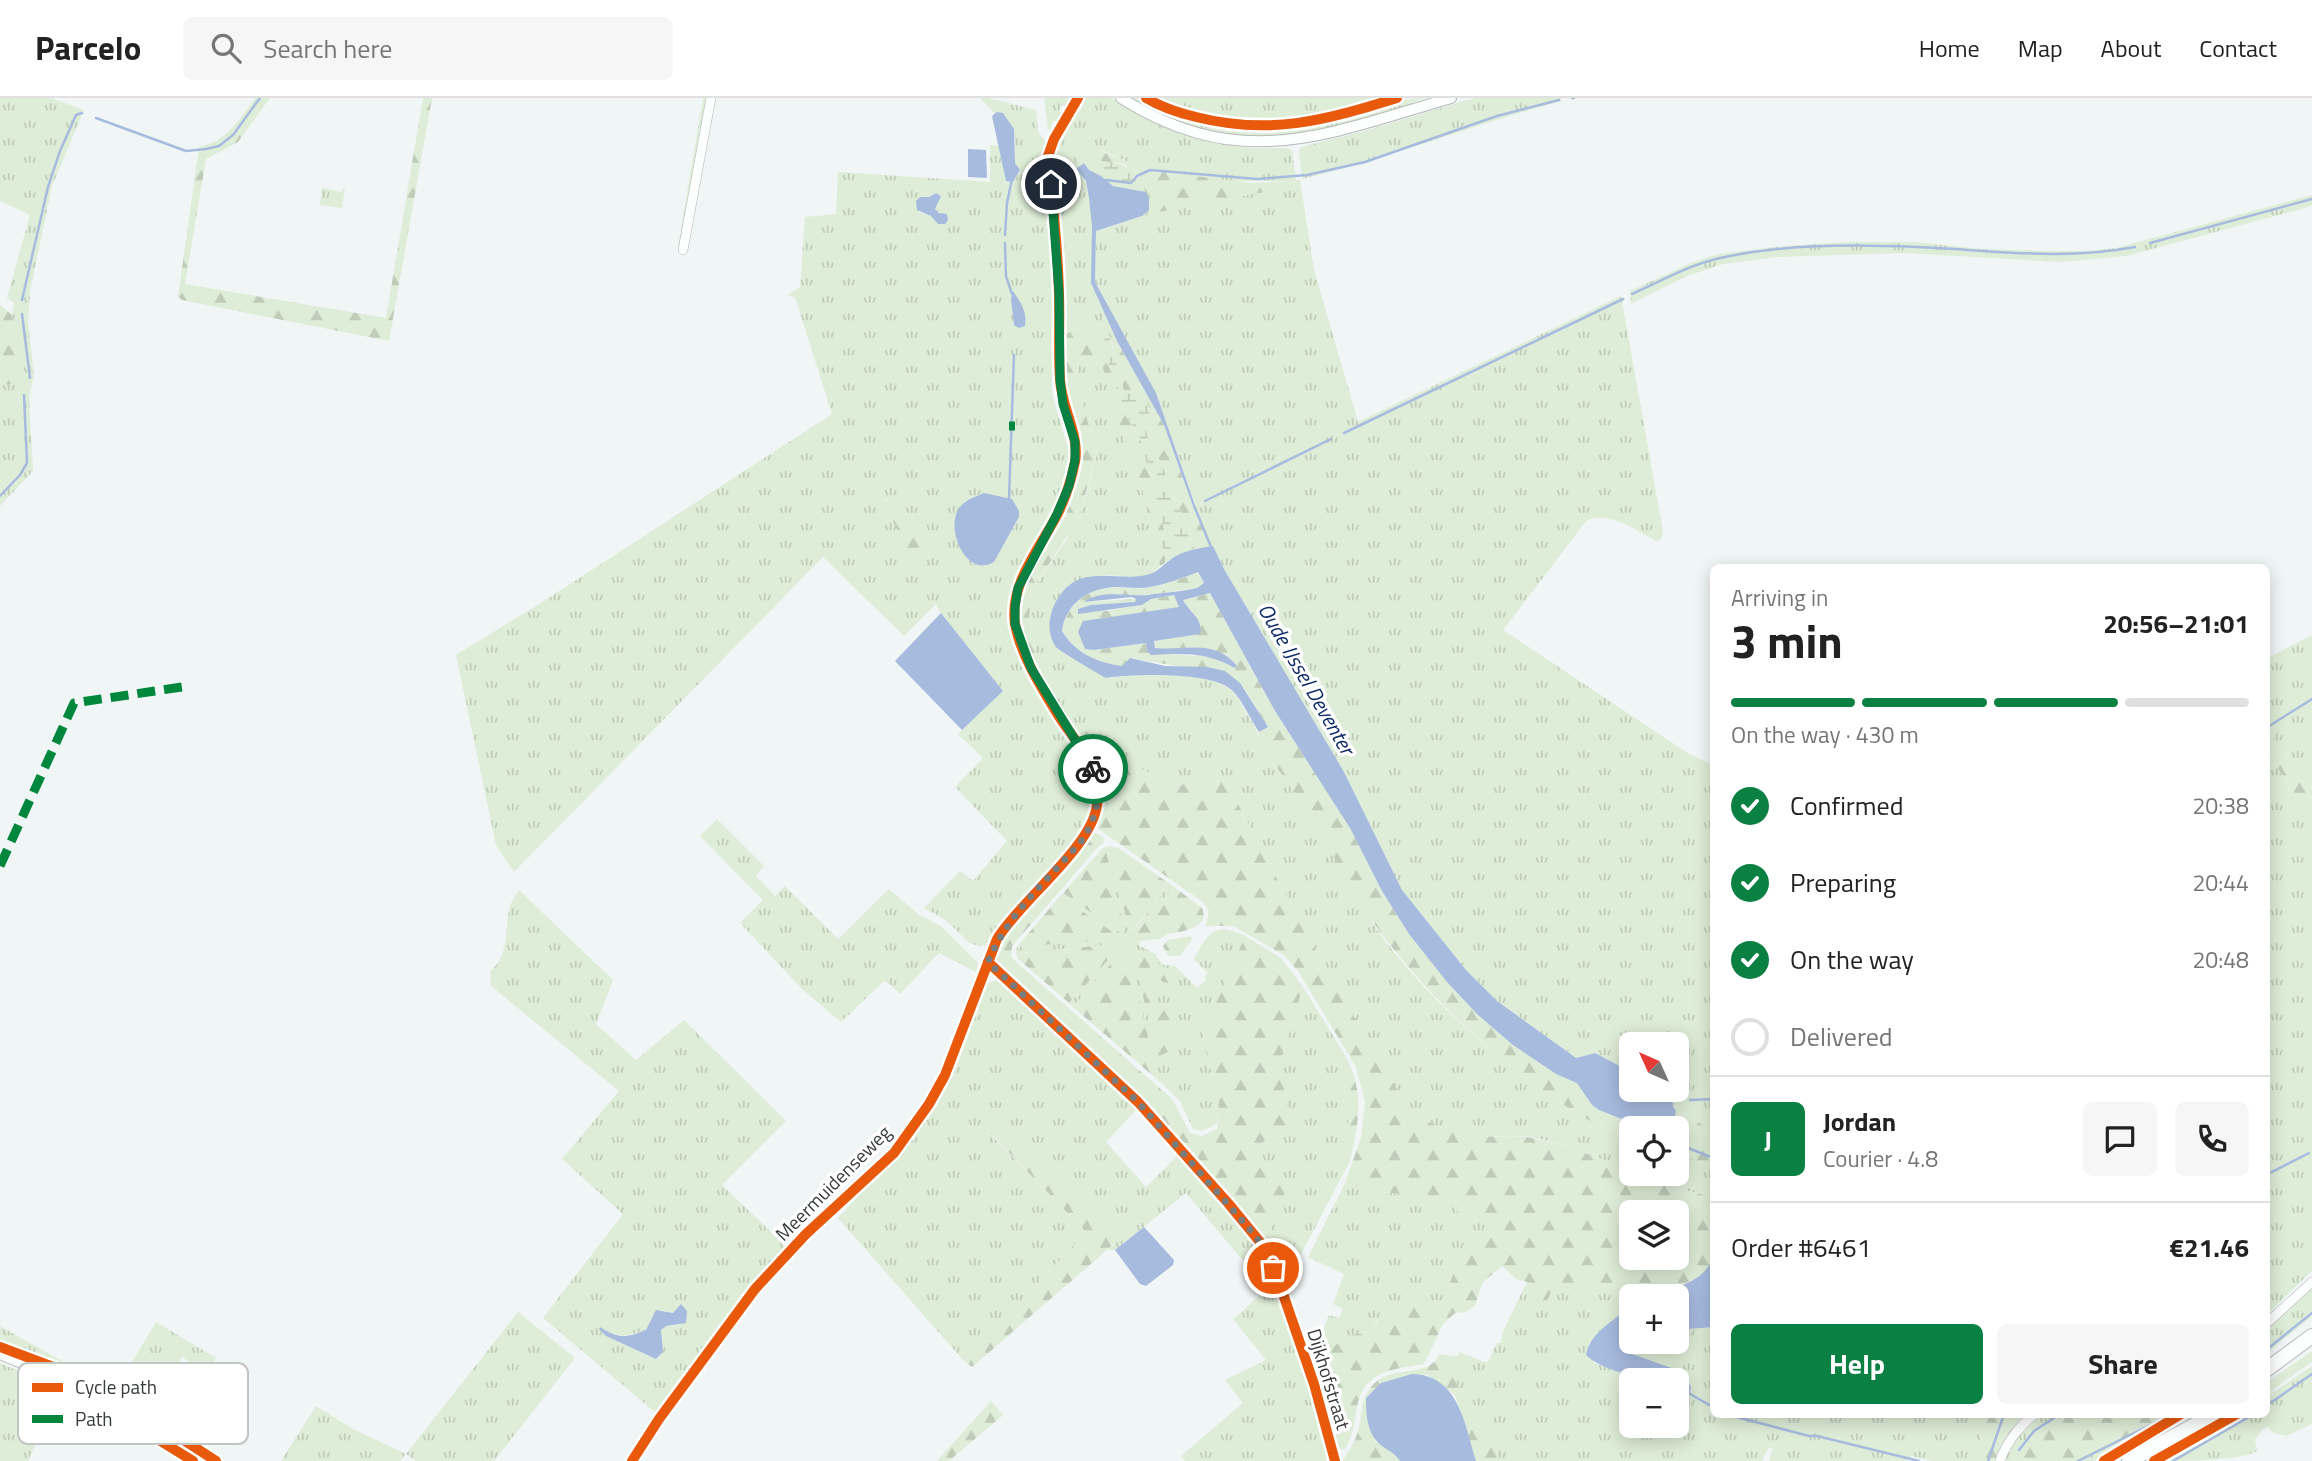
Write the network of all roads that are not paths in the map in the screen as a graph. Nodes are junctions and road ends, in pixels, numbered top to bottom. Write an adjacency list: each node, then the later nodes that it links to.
1 (711, 98): 5 (street)
2 (1078, 98): 6 (street, Meermuidenseweg)
3 (1121, 98): 4 (street)
4 (1451, 98)
5 (684, 250)
6 (988, 962): 21 (street, Meermuidenseweg); 22 (street, Dijkhofstraat)
7 (2312, 1282): 8 (street)
8 (2270, 1320)
9 (2312, 1336): 13 (main road)
10 (2312, 1347): 14 (main road)
11 (0, 1353): 12 (main road)
12 (24, 1363)
13 (2270, 1367)
14 (2270, 1377)
15 (2029, 1418): 23 (street)
16 (2196, 1418): 19 (main road)
17 (2208, 1418): 19 (main road)
18 (176, 1444): 20 (main road)
19 (2131, 1460)
20 (205, 1461)
21 (632, 1461)
22 (1335, 1461)
23 (2000, 1461)

